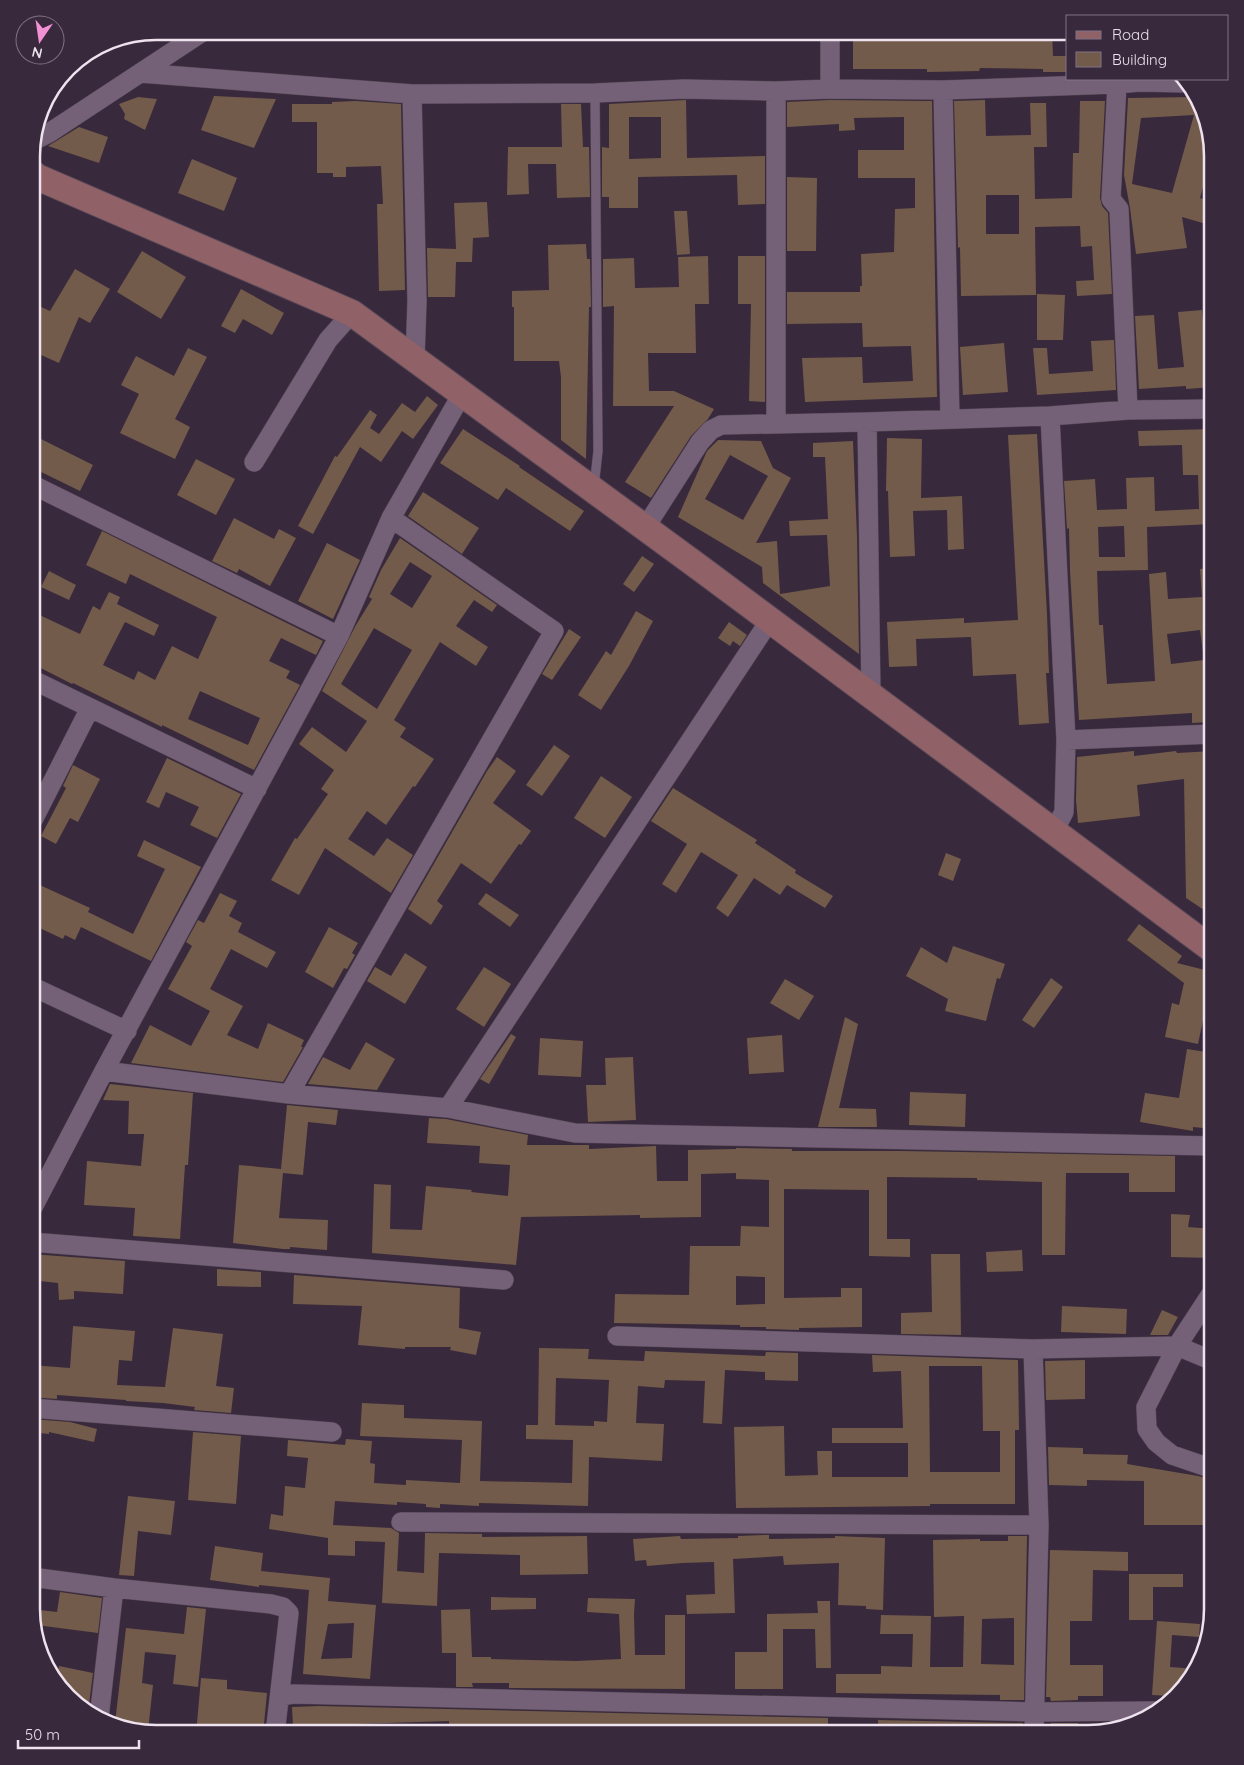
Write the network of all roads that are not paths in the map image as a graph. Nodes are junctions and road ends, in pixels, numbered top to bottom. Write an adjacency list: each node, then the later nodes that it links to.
1 (190, 40): 3 (street)
2 (830, 40): 7 (street)
3 (140, 73): 11 (street); 12 (street)
4 (1140, 80): 5 (street); 6 (street)
5 (1177, 82)
6 (1117, 84): 8 (street); 18 (street)
7 (830, 89): 8 (street); 9 (street)
8 (943, 90): 20 (street)
9 (776, 92): 10 (street); 22 (street)
10 (595, 93): 11 (street); 25 (lane)
11 (412, 94): 15 (street)
12 (42, 137)
13 (40, 183): 14 (street)
14 (352, 313): 15 (street); 23 (street)
15 (415, 359): 16 (street)
16 (462, 394): 25 (street); 26 (street)
17 (1204, 409): 18 (street)
18 (1128, 410): 19 (street)
19 (1050, 416): 20 (street); 34 (street)
20 (950, 418): 21 (street)
21 (867, 422): 22 (street); 31 (street)
22 (776, 423): 27 (street)
23 (254, 462)
24 (40, 488): 29 (street)
25 (594, 490): 27 (street)
26 (391, 518): 29 (street); 42 (street)
27 (645, 528): 28 (street)
28 (770, 620): 31 (street); 43 (street)
29 (339, 636): 35 (street)
30 (40, 683): 32 (street)
31 (871, 695): 37 (street)
32 (90, 708): 35 (street); 36 (street)
33 (1204, 734): 34 (street)
34 (1066, 740): 37 (street)
35 (257, 789): 40 (street)
36 (40, 806)
37 (1054, 830): 38 (street)
38 (1204, 943)
39 (40, 990): 40 (street)
40 (127, 1031): 41 (street)
41 (104, 1071): 42 (street); 45 (street)
42 (290, 1094): 43 (street)
43 (448, 1108): 44 (street)
44 (1204, 1146)
45 (40, 1194)
46 (40, 1243): 47 (street)
47 (504, 1280)
48 (1204, 1305): 50 (street)
49 (617, 1336): 51 (street)
50 (1177, 1346): 51 (street); 52 (street); 55 (street)
51 (1034, 1349): 57 (street)
52 (1204, 1357)
53 (40, 1409): 54 (street)
54 (332, 1432)
55 (1204, 1466)
56 (401, 1522): 57 (street)
57 (1039, 1526): 63 (street)
58 (40, 1578): 59 (street)
59 (114, 1588): 60 (street); 61 (street)
60 (280, 1696): 63 (street); 64 (street)
61 (99, 1709)
62 (1142, 1711): 63 (street)
63 (1035, 1712): 65 (street)
64 (276, 1725)
65 (1034, 1725)

